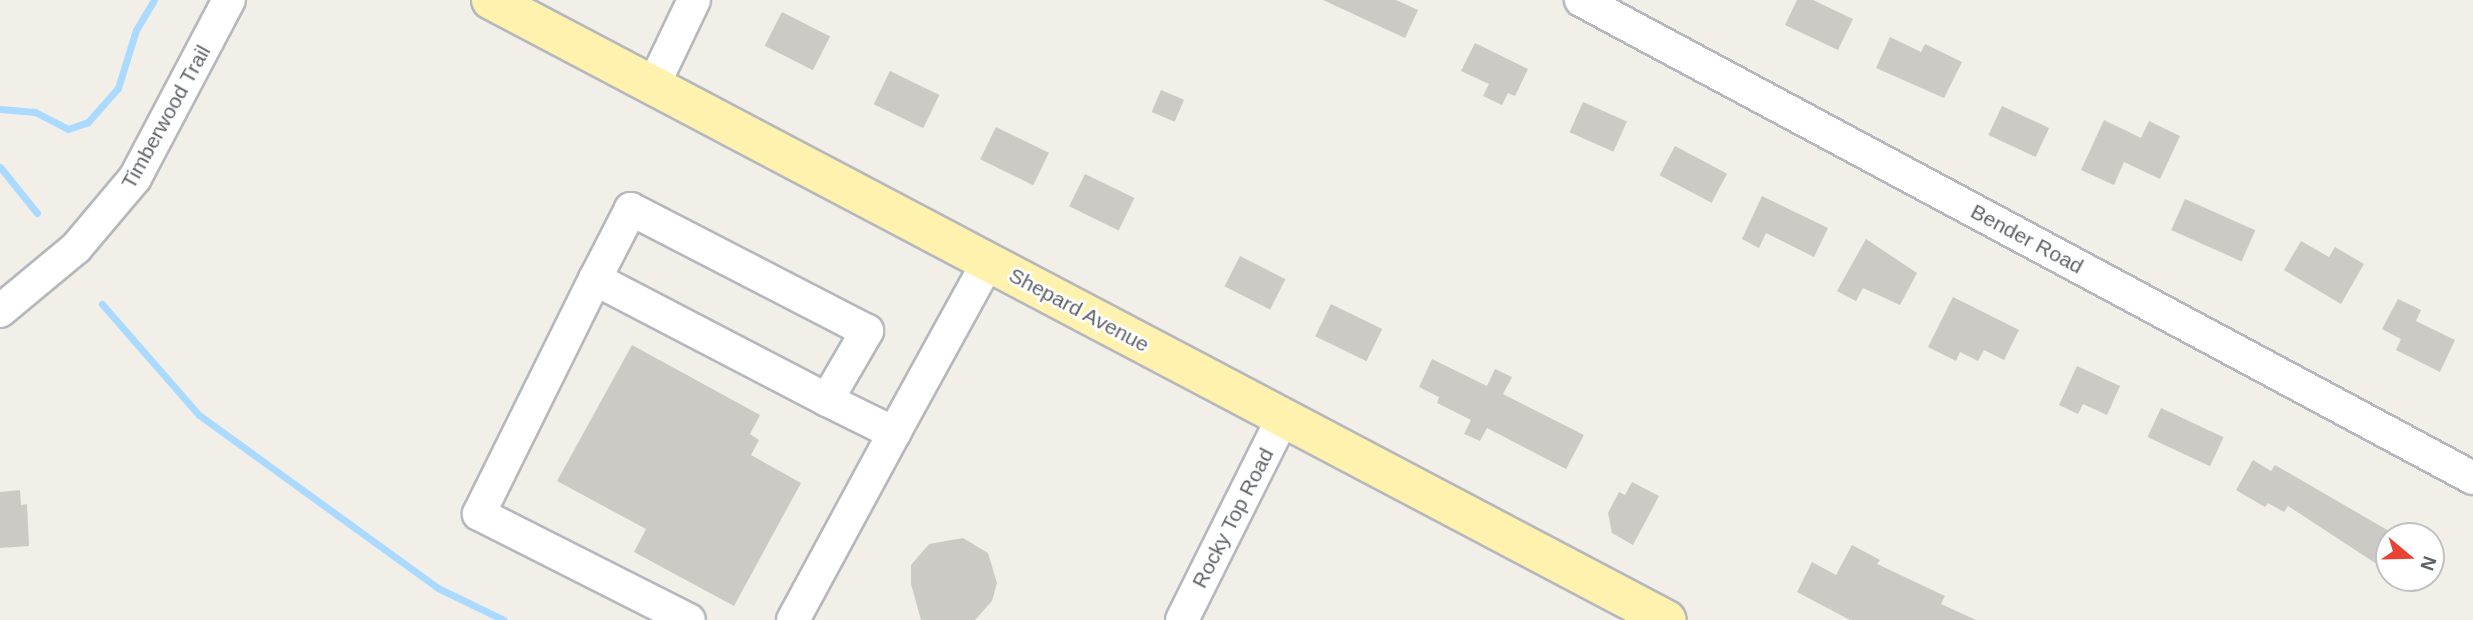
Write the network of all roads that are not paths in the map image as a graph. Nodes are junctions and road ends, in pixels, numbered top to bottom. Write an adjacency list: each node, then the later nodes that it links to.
1 (229, 0): 8 (street, Timberwood Trail)
2 (491, 0): 5 (main road, Shepard Avenue)
3 (694, 0): 5 (street)
4 (1581, 0): 12 (street, Bender Road)
5 (653, 86): 6 (main road, Shepard Avenue)
6 (988, 262): 10 (main road, Shepard Avenue); 11 (street)
7 (595, 279): 9 (street); 9 (street); 13 (street)
8 (0, 311)
9 (827, 400): 11 (street)
10 (1283, 417): 15 (street, Rocky Top Road); 16 (main road, Shepard Avenue)
11 (895, 431): 14 (street)
12 (2473, 478)
13 (689, 620)
14 (793, 620)
15 (1182, 620)
16 (1667, 620)

